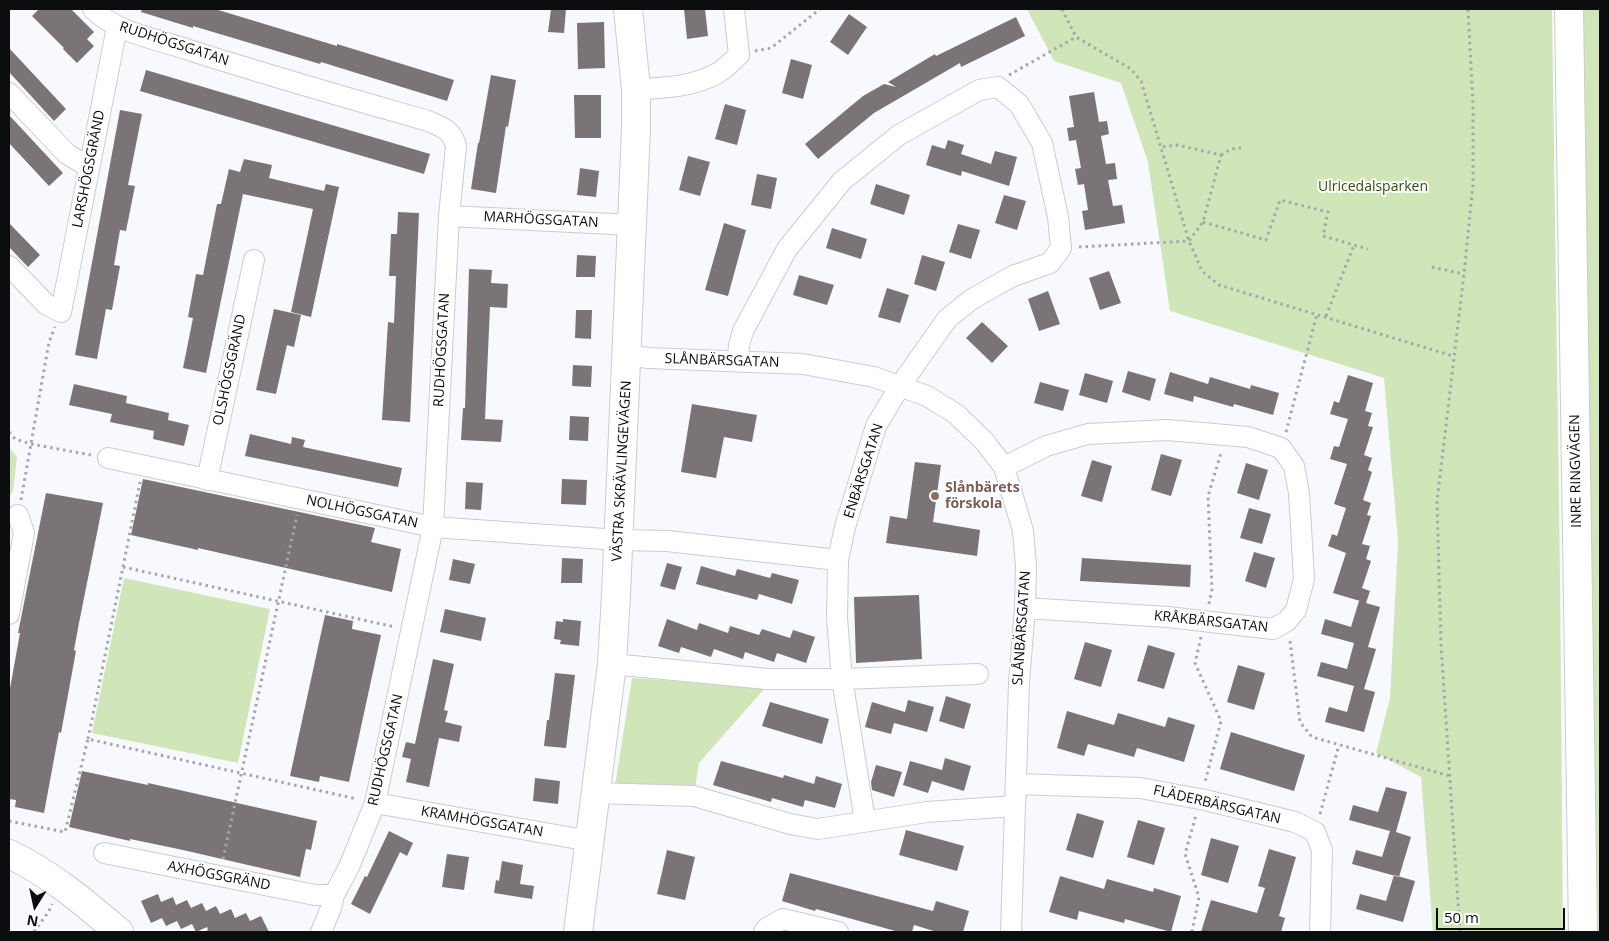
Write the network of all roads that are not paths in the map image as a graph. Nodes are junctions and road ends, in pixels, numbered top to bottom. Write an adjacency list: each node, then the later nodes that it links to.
1 (93, 9): 5 (street, RUDHÖGSGATAN)
2 (628, 9): 6 (main road, VÄSTRA SKRÄVLINGEVÄGEN)
3 (734, 9): 6 (street)
4 (1569, 9): 45 (main road, INRE RINGVÄGEN)
5 (117, 27): 8 (street, LARSHÖGSGRÄND); 9 (street, RUDHÖGSGATAN)
6 (636, 90): 10 (main road, VÄSTRA SKRÄVLINGEVÄGEN)
7 (9, 93): 8 (street)
8 (89, 167): 12 (street, LARSHÖGSGRÄND)
9 (449, 216): 10 (street, MARHÖGSGATAN); 20 (street, RUDHÖGSGATAN)
10 (633, 225): 13 (main road, VÄSTRA SKRÄVLINGEVÄGEN)
11 (254, 260): 18 (street, OLSHÖGSGRÄND)
12 (9, 266)
13 (628, 356): 14 (street, SLÅNBÄRSGATAN); 21 (main road, VÄSTRA SKRÄVLINGEVÄGEN)
14 (738, 360): 15 (street, SLÅNBÄRSGATAN); 15 (street, ENBÄRSGATAN)
15 (900, 386): 17 (street, SLÅNBÄRSGATAN); 22 (street, ENBÄRSGATAN)
16 (108, 458): 18 (street, NOLHÖGSGATAN)
17 (1004, 467): 24 (street, SLÅNBÄRSGATAN); 24 (street, KRÅKBÄRSGATAN)
18 (207, 480): 20 (street, NOLHÖGSGATAN)
19 (18, 515): 23 (street)
20 (433, 527): 21 (street, NOLHÖGSGATAN); 31 (street, RUDHÖGSGATAN)
21 (619, 540): 22 (street, NOLHÖGSGATAN); 26 (main road, VÄSTRA SKRÄVLINGEVÄGEN)
22 (838, 560): 28 (street, ENBÄRSGATAN)
23 (11, 589): 25 (street)
24 (1025, 608): 29 (street, SLÅNBÄRSGATAN)
25 (9, 614)
26 (612, 664): 28 (street); 30 (main road, VÄSTRA SKRÄVLINGEVÄGEN)
27 (978, 674): 28 (street)
28 (842, 679): 33 (street, ENBÄRSGATAN)
29 (1016, 784): 32 (street, SLÅNBÄRSGATAN); 44 (street, FLÄDERBÄRSGATAN)
30 (596, 793): 33 (street); 34 (main road, VÄSTRA SKRÄVLINGEVÄGEN)
31 (375, 803): 34 (street, KRAMHÖGSGATAN); 37 (street, RUDHÖGSGATAN)
32 (1015, 806): 33 (street); 43 (street, SLÅNBÄRSGATAN)
33 (865, 821)
34 (590, 841): 40 (main road, VÄSTRA SKRÄVLINGEVÄGEN)
35 (104, 853): 37 (street, AXHÖGSGRÄND)
36 (9, 854): 38 (main road)
37 (334, 895): 39 (street, RUDHÖGSGATAN)
38 (119, 932)
39 (321, 932)
40 (578, 932)
41 (764, 932): 42 (street)
42 (838, 932)
43 (1011, 932)
44 (1320, 932)
45 (1583, 932)

